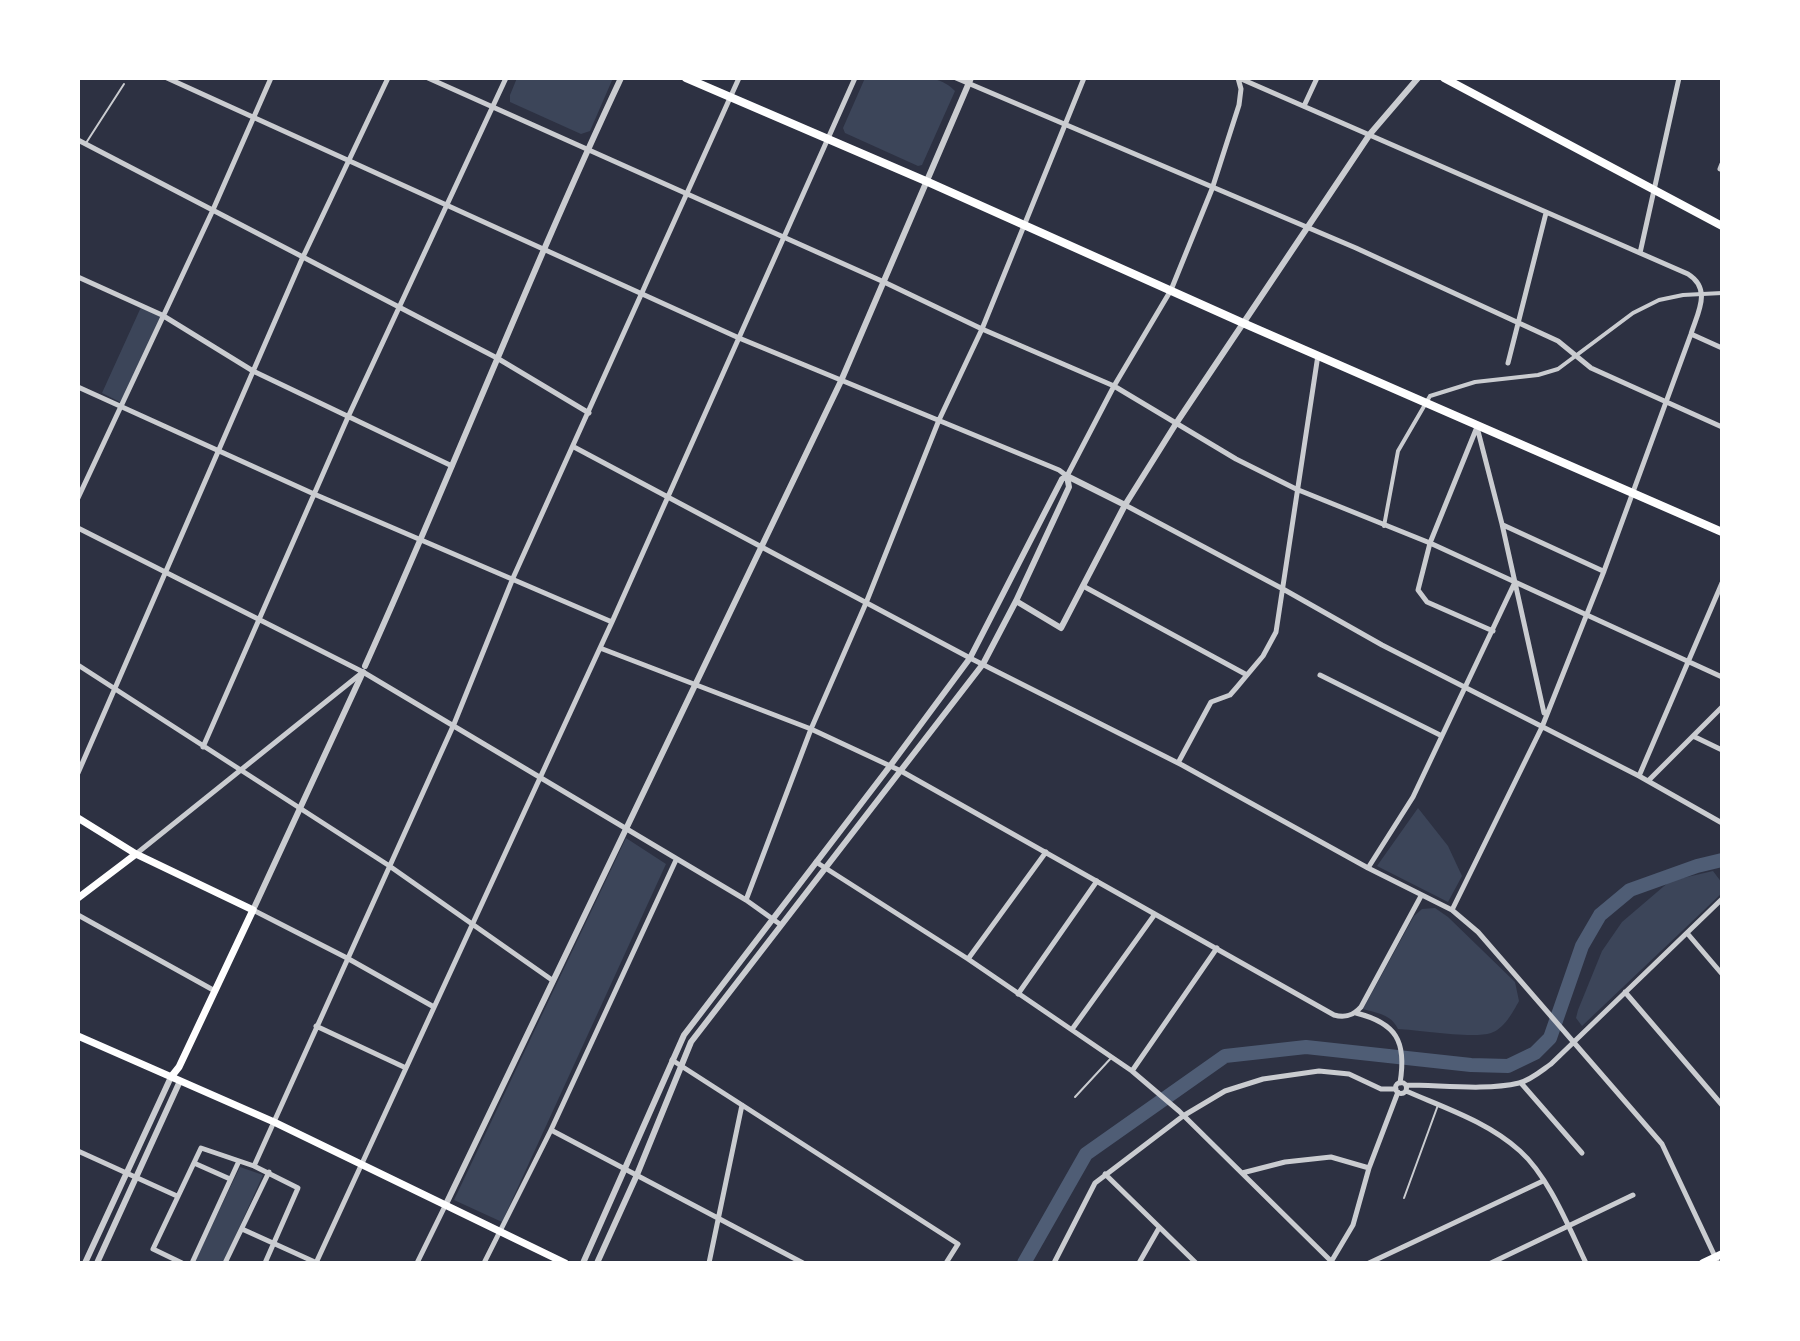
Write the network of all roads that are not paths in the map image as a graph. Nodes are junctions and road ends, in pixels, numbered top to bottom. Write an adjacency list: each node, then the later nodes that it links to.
1 (167, 78): 22 (street)
2 (271, 78): 22 (street)
3 (388, 78): 29 (street)
4 (428, 78): 20 (street)
5 (506, 78): 20 (street)
6 (621, 78): 28 (street)
7 (686, 78): 19 (main road)
8 (739, 78): 19 (street)
9 (855, 78): 25 (street)
10 (956, 78): 17 (street)
11 (1084, 78): 23 (street)
12 (1239, 78): 21 (street); 31 (street)
13 (1317, 78): 21 (street)
14 (1418, 78): 24 (street)
15 (1444, 78): 32 (main road)
16 (1679, 78): 32 (street)
17 (970, 81): 23 (street); 30 (street)
18 (124, 84): 27 (lane)
19 (730, 97): 25 (main road); 33 (street)
20 (493, 106): 28 (street); 34 (street)
21 (1304, 106): 24 (street)
22 (252, 117): 29 (street); 35 (street)
23 (1065, 126): 31 (street); 37 (street)
24 (1370, 134): 36 (street); 39 (street)
25 (829, 138): 30 (main road); 40 (street)
26 (78, 140): 27 (street)
27 (85, 144): 35 (street)
28 (588, 150): 33 (street); 41 (street)
29 (348, 161): 34 (street); 43 (street)
30 (928, 182): 37 (main road); 45 (street)
31 (1212, 189): 39 (street); 46 (street)
32 (1654, 190): 38 (main road); 42 (street)
33 (686, 193): 40 (street); 47 (street)
34 (447, 205): 41 (street); 50 (street)
35 (212, 212): 43 (street); 51 (street)
36 (1546, 213): 42 (street); 52 (street)
37 (1024, 225): 46 (main road); 54 (street)
38 (1722, 226)
39 (1305, 228): 52 (street); 53 (street)
40 (785, 238): 45 (street); 56 (street)
41 (545, 249): 47 (street); 59 (street)
42 (1639, 253): 49 (street)
43 (302, 259): 50 (street); 61 (street)
44 (78, 277): 51 (street)
45 (884, 282): 54 (street); 62 (street)
46 (1171, 290): 53 (main road); 63 (street)
47 (643, 293): 56 (street); 68 (street)
48 (1722, 293): 49 (street)
49 (1703, 295): 55 (street); 65 (street)
50 (400, 307): 59 (street); 69 (street)
51 (162, 315): 61 (street); 67 (street)
52 (1518, 322): 60 (street); 66 (street)
53 (1243, 323): 58 (main road); 71 (street)
54 (982, 329): 63 (street); 70 (street)
55 (1691, 334): 57 (street); 66 (street)
56 (739, 338): 62 (street); 81 (street)
57 (1722, 348)
58 (1318, 354): 65 (main road); 78 (street)
59 (497, 358): 68 (street); 76 (street)
60 (1508, 363)
61 (253, 371): 69 (street); 75 (street)
62 (841, 381): 70 (street); 90 (street)
63 (1114, 386): 71 (street); 77 (street)
64 (78, 387): 67 (street)
65 (1425, 402): 72 (main road); 85 (street)
66 (1666, 402): 73 (street); 80 (street)
67 (121, 407): 75 (street); 82 (street)
68 (589, 413): 74 (street)
69 (348, 417): 76 (street); 79 (street)
70 (939, 420): 77 (street); 100 (street)
71 (1177, 422): 78 (street); 83 (street)
72 (1477, 426): 80 (main road); 84 (street); 89 (street)
73 (1722, 427)
74 (574, 447): 81 (street); 93 (street)
75 (218, 449): 79 (street); 91 (street)
76 (452, 466): 88 (street)
77 (1067, 476): 83 (street); 98 (street); 99 (street)
78 (1296, 489): 85 (street); 97 (street)
79 (314, 494): 88 (street); 102 (street)
80 (1632, 494): 87 (main road); 92 (street)
81 (668, 497): 90 (street); 103 (street)
82 (78, 498)
83 (1125, 505): 96 (street); 97 (street)
84 (1502, 524): 92 (street); 94 (street)
85 (1384, 526): 89 (street)
86 (78, 528): 91 (street)
87 (1722, 532)
88 (422, 540): 93 (street); 110 (street)
89 (1430, 543): 94 (street); 104 (street)
90 (761, 546): 100 (street); 114 (street)
91 (165, 570): 102 (street); 115 (street)
92 (1604, 571): 101 (street)
93 (513, 578): 103 (street); 119 (street)
94 (1515, 582): 101 (street); 104 (street); 118 (street)
95 (1722, 583): 107 (street)
96 (1082, 586): 99 (street); 111 (street)
97 (1283, 589): 111 (street); 116 (street)
98 (1004, 594): 99 (street); 106 (street)
99 (1016, 601): 108 (street)
100 (866, 603): 106 (street); 121 (street)
101 (1587, 614): 107 (street); 118 (street)
102 (260, 619): 110 (street); 124 (street)
103 (612, 622): 105 (street)
104 (1493, 631): 116 (street)
105 (600, 648): 114 (street); 132 (street)
106 (970, 658): 108 (street); 127 (street)
107 (1687, 660): 113 (street); 131 (street)
108 (983, 664): 126 (street); 129 (street)
109 (78, 665): 115 (street)
110 (364, 669): 119 (street); 128 (street); 134 (street)
111 (1247, 675): 126 (street)
112 (1320, 675): 122 (street)
113 (1722, 677)
114 (694, 686): 121 (street); 137 (street)
115 (114, 688): 124 (street); 130 (street)
116 (1465, 689): 120 (street); 122 (street)
117 (1722, 707): 123 (street)
118 (1544, 716): 120 (street)
119 (454, 724): 132 (street); 142 (street)
120 (1542, 727): 131 (street); 151 (street)
121 (811, 729): 127 (street); 148 (street)
122 (1442, 736): 144 (street)
123 (1693, 736): 125 (street); 133 (street)
124 (203, 747): 128 (street)
125 (1722, 750)
126 (1178, 763): 144 (street)
127 (890, 766): 129 (street); 141 (street)
128 (240, 770): 134 (street); 139 (street)
129 (901, 771): 138 (street); 143 (street)
130 (78, 773)
131 (1639, 776): 133 (street)
132 (540, 777): 137 (street); 155 (street)
133 (1648, 781): 136 (street)
134 (298, 810): 142 (street); 150 (street)
135 (78, 818): 139 (main road)
136 (1722, 823)
137 (626, 829): 140 (street); 162 (street)
138 (1046, 852): 145 (street); 160 (street)
139 (136, 854): 147 (main road); 150 (main road)
140 (676, 860): 148 (street); 188 (street)
141 (816, 862): 143 (street); 154 (street)
142 (388, 865): 155 (street); 159 (street)
143 (824, 868): 156 (street); 160 (street)
144 (1368, 868): 146 (street)
145 (1097, 881): 152 (street); 165 (street)
146 (1421, 896): 151 (street); 167 (street)
147 (78, 898)
148 (746, 900): 154 (street)
149 (1722, 900): 157 (street)
150 (253, 910): 159 (street); 163 (main road)
151 (1452, 910): 171 (street)
152 (1155, 914): 158 (street); 169 (street)
153 (78, 915): 163 (street)
154 (773, 919): 156 (street); 173 (street)
155 (471, 922): 162 (street); 166 (street)
156 (781, 925): 174 (street)
157 (1687, 933): 161 (street); 164 (street)
158 (1217, 948): 167 (street); 176 (street)
159 (347, 958): 166 (street); 168 (street)
160 (968, 959): 165 (street)
161 (1722, 974)
162 (552, 980): 208 (street)
163 (215, 991): 177 (main road)
164 (1625, 992): 171 (street); 185 (street)
165 (1018, 994): 169 (street)
166 (434, 1007): 175 (street)
167 (1356, 1013): 180 (street)
168 (316, 1026): 175 (street); 187 (street)
169 (1073, 1028): 172 (street)
170 (78, 1036): 177 (main road)
171 (1573, 1043): 179 (street); 215 (street)
172 (1113, 1057): 176 (street); 182 (lane)
173 (672, 1060): 174 (street); 196 (street)
174 (681, 1065): 183 (street); 201 (street)
175 (406, 1068): 193 (street)
176 (1132, 1071): 186 (street)
177 (171, 1077): 178 (main road); 199 (street)
178 (180, 1081): 187 (main road); 202 (street)
179 (1521, 1083): 180 (street); 190 (street)
180 (1404, 1086): 181 (street); 181 (street); 184 (street)
181 (1397, 1091): 186 (street); 195 (street)
182 (1075, 1097)
183 (742, 1105): 209 (street); 231 (street)
184 (1438, 1105): 204 (street); 207 (lane)
185 (1722, 1105)
186 (1181, 1114): 198 (street); 200 (street)
187 (274, 1122): 193 (main road); 194 (street)
188 (551, 1130): 196 (street); 213 (street)
189 (78, 1151): 199 (street)
190 (1582, 1153)
191 (239, 1161): 192 (street); 194 (street); 203 (street)
192 (194, 1163): 203 (street); 206 (street)
193 (361, 1163): 208 (main road); 223 (street)
194 (254, 1166): 197 (street)
195 (1369, 1168): 198 (street); 216 (street)
196 (625, 1171): 201 (street); 227 (street)
197 (269, 1172): 212 (street); 214 (street)
198 (1242, 1173): 216 (street)
199 (127, 1174): 202 (street); 217 (street)
200 (1105, 1174): 211 (street); 232 (street)
201 (636, 1177): 209 (street); 228 (street)
202 (135, 1179): 206 (street); 218 (street)
203 (230, 1179): 220 (street)
204 (1543, 1181): 210 (street); 235 (street)
205 (1633, 1195): 210 (street)
206 (177, 1196): 219 (street)
207 (1404, 1198)
208 (446, 1204): 213 (main road); 224 (street)
209 (720, 1219): 229 (street); 230 (street)
210 (1568, 1226): 236 (street); 237 (street)
211 (1159, 1228): 233 (street); 234 (street)
212 (242, 1229): 214 (street); 221 (street)
213 (501, 1232): 225 (street); 226 (main road)
214 (273, 1243): 222 (street); 223 (street)
215 (1718, 1258): 238 (main road)
216 (1332, 1262)
217 (85, 1263)
218 (97, 1263)
219 (182, 1263)
220 (192, 1263)
221 (225, 1263)
222 (265, 1263)
223 (316, 1263)
224 (417, 1263)
225 (484, 1263)
226 (565, 1263)
227 (583, 1263)
228 (597, 1263)
229 (709, 1263)
230 (803, 1263)
231 (946, 1263)
232 (1054, 1263)
233 (1139, 1263)
234 (1196, 1263)
235 (1369, 1263)
236 (1491, 1263)
237 (1586, 1263)
238 (1703, 1263)

